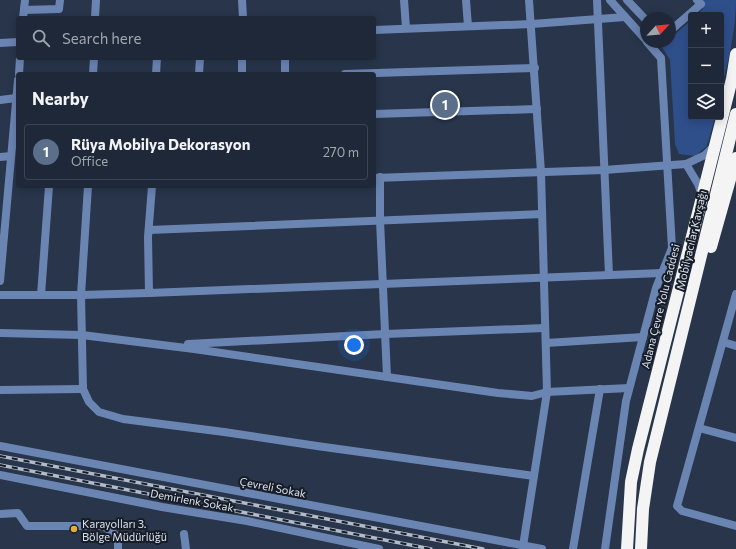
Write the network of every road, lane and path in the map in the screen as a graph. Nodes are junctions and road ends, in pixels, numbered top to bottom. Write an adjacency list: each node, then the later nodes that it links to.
1 (25, 0): 12 (street)
2 (60, 0): 12 (street)
3 (96, 0): 14 (street)
4 (242, 0): 15 (street)
5 (404, 0): 21 (street)
6 (466, 0): 19 (street)
7 (530, 0): 18 (street)
8 (598, 0): 17 (street)
9 (610, 0): 16 (street)
10 (627, 0): 13 (street)
11 (697, 0): 20 (street)
12 (24, 14)
13 (640, 14)
14 (95, 16)
15 (243, 16)
16 (625, 17): 17 (street); 23 (street)
17 (598, 19): 18 (street); 54 (street)
18 (532, 24): 19 (street); 34 (street)
19 (468, 26): 21 (street)
20 (676, 26)
21 (406, 28): 22 (street)
22 (376, 30)
23 (640, 32)
24 (16, 42): 25 (street)
25 (0, 44)
26 (654, 48): 53 (street)
27 (736, 54): 42 (highway)
28 (20, 60): 35 (street)
29 (94, 60): 36 (street)
30 (157, 60): 37 (street)
31 (200, 60): 38 (street)
32 (242, 60): 39 (street)
33 (285, 60): 40 (street)
34 (534, 68): 41 (street); 45 (street)
35 (18, 72)
36 (93, 72)
37 (156, 72)
38 (199, 72)
39 (242, 72)
40 (285, 72)
41 (376, 73)
42 (734, 74): 48 (highway, Adana Çevre Yolu Caddesi)
43 (16, 98): 44 (street); 49 (street)
44 (0, 100)
45 (537, 109): 46 (street); 55 (street)
46 (376, 114)
47 (736, 114): 76 (highway, Mobilyacılar Kavşağı)
48 (716, 144): 52 (street); 60 (highway, Adana Çevre Yolu Caddesi)
49 (11, 156): 50 (street); 62 (street)
50 (0, 157)
51 (736, 158): 76 (highway, Mobilyacılar Kavşağı)
52 (686, 164): 53 (street); 60 (street)
53 (667, 165): 54 (street); 65 (street)
54 (604, 170): 55 (street); 66 (street)
55 (541, 172): 56 (street); 61 (street)
56 (377, 177): 63 (street)
57 (49, 188): 74 (street)
58 (88, 188): 75 (street)
59 (152, 188): 64 (street)
60 (702, 195): 101 (highway, Adana Çevre Yolu Caddesi)
61 (542, 214): 63 (street); 68 (street)
62 (3, 218): 67 (street)
63 (380, 220): 64 (street); 70 (street)
64 (149, 230): 71 (street)
65 (662, 273): 66 (street); 81 (street)
66 (609, 275): 68 (street)
67 (0, 277): 69 (street)
68 (544, 278): 70 (street); 77 (street)
69 (0, 281)
70 (382, 284): 71 (street); 80 (street)
71 (149, 292): 75 (street)
72 (736, 294): 82 (street)
73 (0, 295): 74 (street)
74 (40, 295): 75 (street)
75 (82, 295): 79 (street)
76 (691, 298): 102 (highway)
77 (545, 328): 80 (street); 83 (street)
78 (0, 333): 79 (street)
79 (82, 334): 84 (street); 88 (street)
80 (385, 334): 84 (street); 86 (street)
81 (643, 338): 83 (street); 87 (street)
82 (722, 342): 85 (street); 92 (street)
83 (546, 343): 91 (street)
84 (168, 346): 86 (street)
85 (736, 346)
86 (387, 377): 91 (street)
87 (629, 388): 89 (street); 108 (street)
88 (83, 389): 90 (street); 96 (street)
89 (600, 389): 91 (street); 107 (street)
90 (0, 390)
91 (547, 392): 96 (street)
92 (699, 428): 93 (street); 98 (street)
93 (736, 438)
94 (0, 446): 100 (street, Çevreli Sokak)
95 (0, 474): 105 (street, Demirlenk Sokak)
96 (534, 476): 100 (street)
97 (0, 514): 103 (street)
98 (736, 526)
99 (184, 534): 104 (street)
100 (523, 546): 106 (street, Çevreli Sokak)
101 (627, 546)
102 (641, 546)
103 (118, 549)
104 (186, 549)
105 (379, 549)
106 (542, 549)
107 (573, 549)
108 (605, 549)

